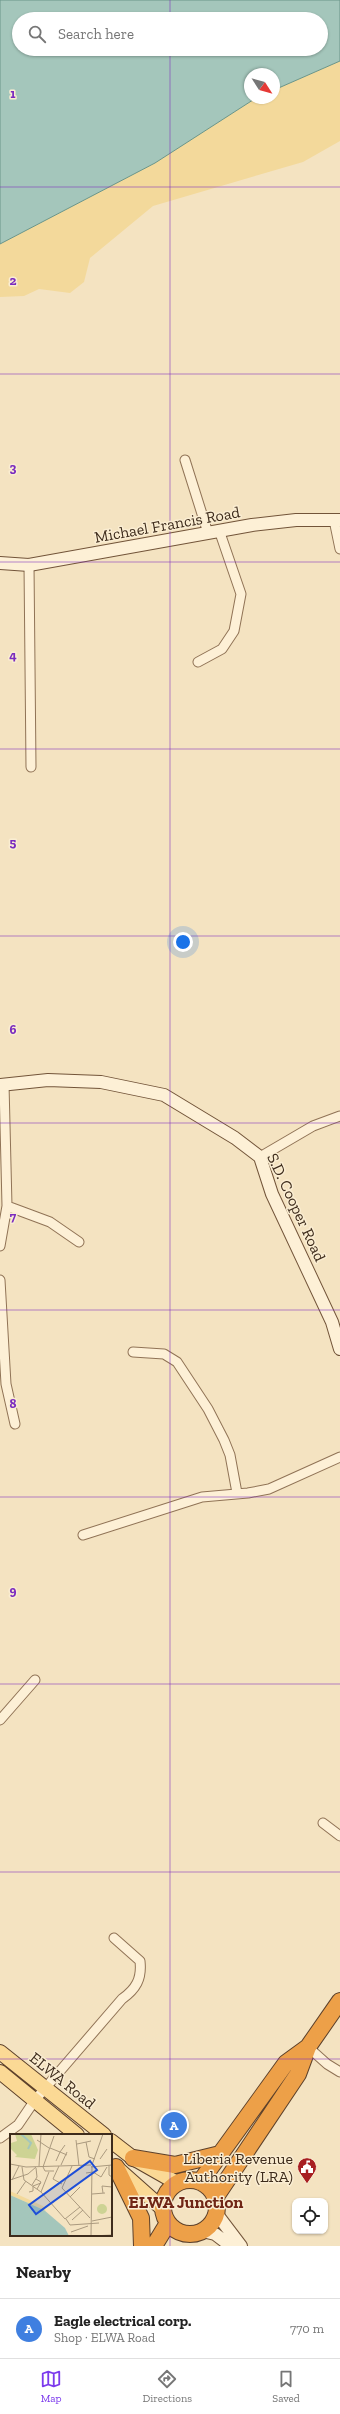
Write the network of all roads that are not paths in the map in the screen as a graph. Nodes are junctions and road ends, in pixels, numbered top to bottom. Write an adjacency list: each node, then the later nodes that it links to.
1 (185, 460): 3 (street)
2 (337, 520): 3 (street, Michael Francis Road); 4 (street)
3 (213, 531): 6 (street, Michael Francis Road); 7 (street)
4 (340, 548)
5 (0, 563): 6 (street, Michael Francis Road)
6 (29, 565): 8 (street)
7 (198, 662)
8 (31, 768)
9 (2, 1085): 11 (street, S.D. Cooper Road); 12 (street)
10 (340, 1116): 11 (street)
11 (260, 1157): 16 (street, S.D. Cooper Road)
12 (7, 1206): 13 (street); 14 (street)
13 (79, 1242)
14 (0, 1246)
15 (0, 1280): 19 (street)
16 (336, 1321): 17 (street, S.D. Cooper Road)
17 (340, 1349)
18 (133, 1352): 21 (street)
19 (15, 1424)
20 (340, 1456): 21 (street)
21 (237, 1493): 22 (street)
22 (83, 1535)
23 (35, 1680): 24 (street)
24 (0, 1720)
25 (323, 1823): 26 (street)
26 (340, 1836)
27 (114, 1938): 33 (street)
28 (340, 2002): 29 (highway)
29 (308, 2047): 32 (street); 39 (highway); 44 (highway)
30 (0, 2052): 33 (main road, ELWA Road)
31 (0, 2072): 34 (main road, ELWA Road)
32 (340, 2072)
33 (46, 2088): 34 (street); 36 (main road, ELWA Road)
34 (35, 2100): 35 (main road, ELWA Road); 37 (street)
35 (76, 2134)
36 (103, 2134)
37 (0, 2138)
38 (112, 2142): 40 (main road)
39 (220, 2154): 40 (highway); 42 (highway)
40 (133, 2158): 43 (main road)
41 (114, 2165): 45 (main road); 47 (highway)
42 (200, 2182): 43 (highway); 44 (highway)
43 (177, 2183): 45 (highway)
44 (216, 2206): 46 (highway); 50 (street)
45 (165, 2216): 46 (highway); 48 (highway)
46 (189, 2237): 49 (street)
47 (142, 2246)
48 (154, 2246)
49 (231, 2246)
50 (241, 2246)

